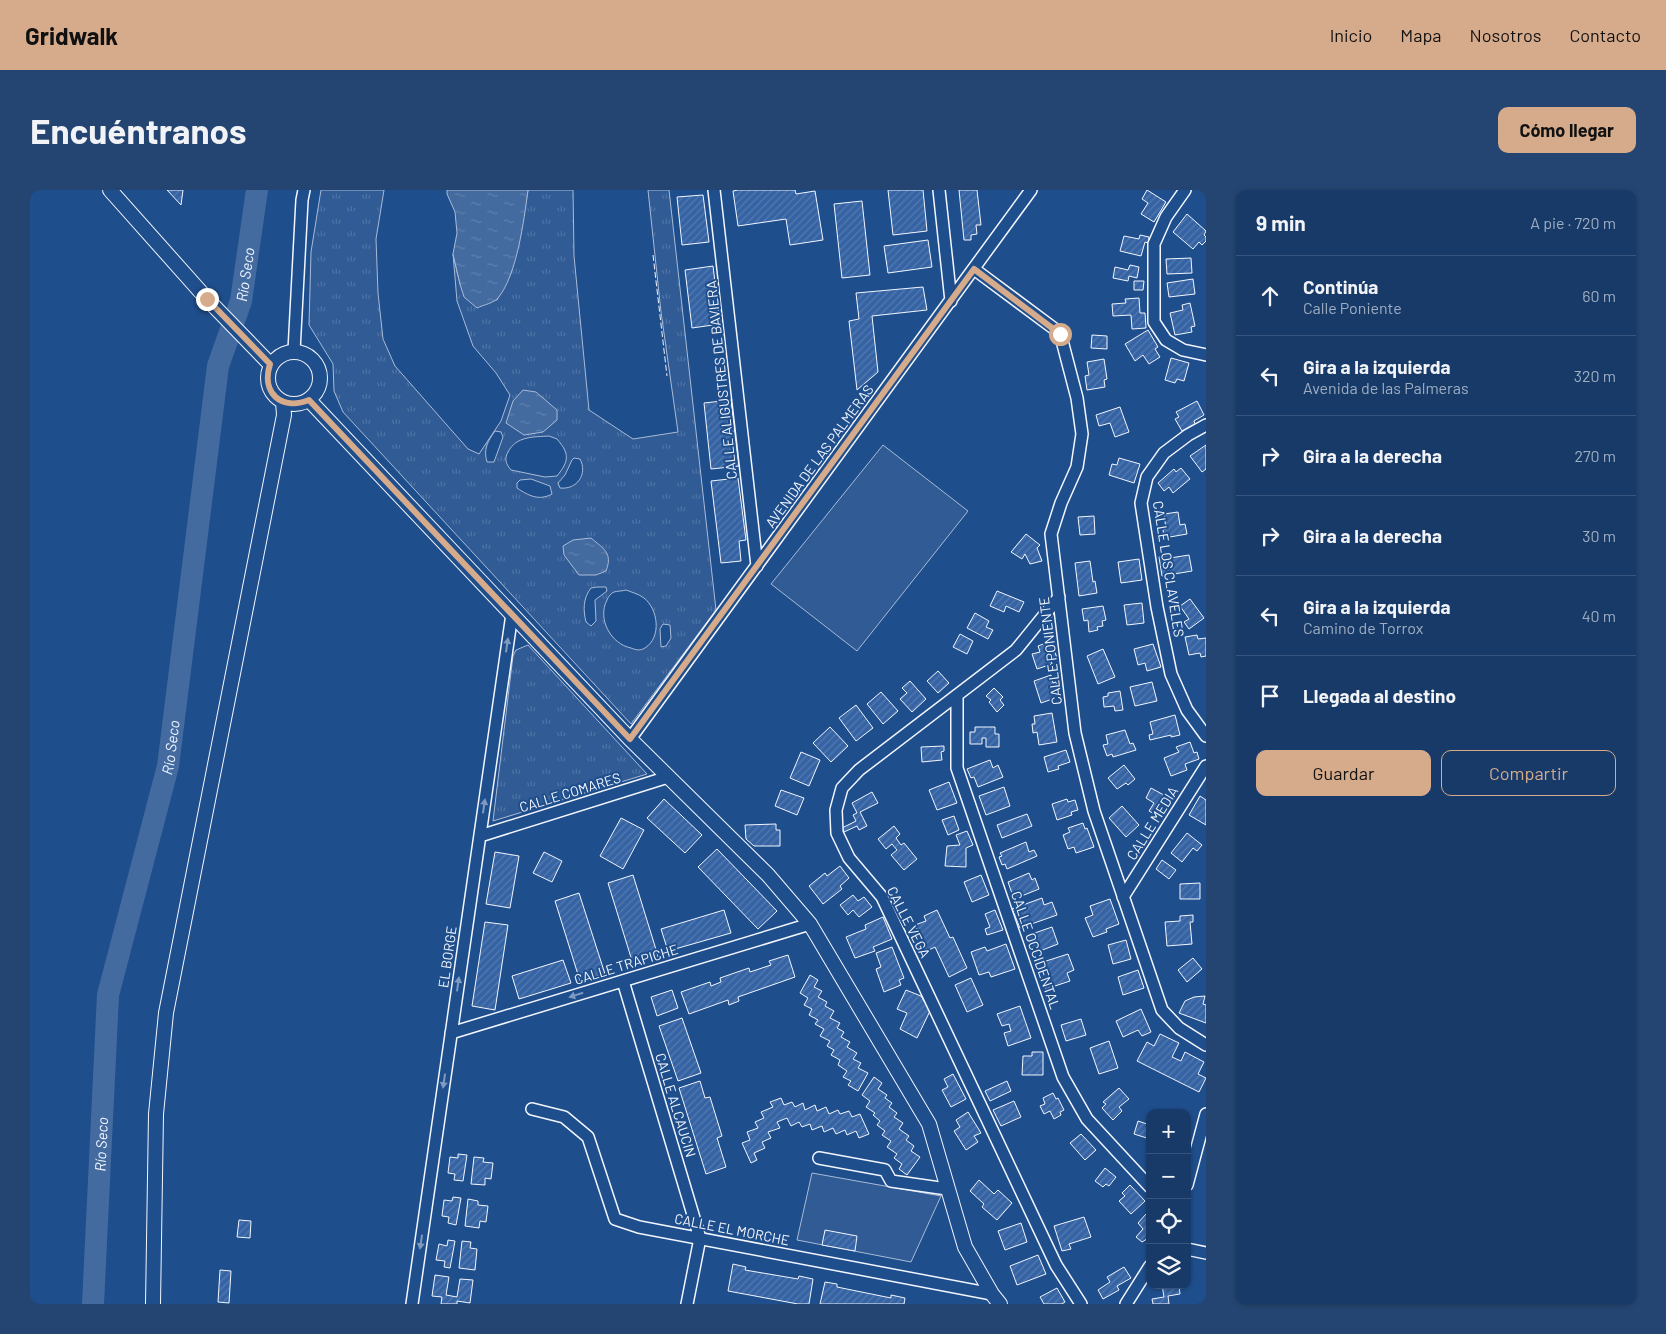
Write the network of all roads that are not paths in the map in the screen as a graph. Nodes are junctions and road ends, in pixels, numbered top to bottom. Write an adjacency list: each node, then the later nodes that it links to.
1 (110, 190): 11 (street)
2 (304, 190): 9 (street)
3 (714, 190): 15 (street, CALLE ALIGUSTRES DE BAVIERA)
4 (940, 190): 8 (street)
5 (1031, 190): 7 (street, AVENIDA DE LAS PALMERAS)
6 (1185, 190): 10 (street)
7 (974, 269): 8 (street, AVENIDA DE LAS PALMERAS); 16 (street, CALLE PONIENTE)
8 (951, 301): 15 (street, AVENIDA DE LAS PALMERAS)
9 (294, 351): 11 (street); 12 (street)
10 (1206, 355)
11 (270, 364): 13 (street)
12 (309, 400): 13 (street); 17 (street)
13 (283, 402): 40 (street)
14 (1206, 425): 19 (street, CALLE LOS CLAVELES)
15 (757, 566): 20 (street, AVENIDA DE LAS PALMERAS)
16 (1059, 597): 18 (street, CALLE VEGA); 24 (street, CALLE PONIENTE)
17 (512, 614): 20 (street); 23 (street, EL BORGE, one-way to 17)
18 (957, 695): 33 (street, CALLE OCCIDENTAL); 43 (street, CALLE VEGA)
19 (1206, 736)
20 (630, 739): 22 (street)
21 (1206, 766): 24 (street, CALLE MEDIA)
22 (668, 777): 23 (street, CALLE COMARES); 25 (street)
23 (480, 836): 27 (street, EL BORGE, one-way to 23)
24 (1123, 896): 28 (street, CALLE PONIENTE)
25 (810, 924): 26 (street, CALLE TRAPICHE); 34 (street)
26 (623, 981): 27 (street, CALLE TRAPICHE, one-way to 27); 35 (street, CALLE ALCAUCIN)
27 (451, 1033): 41 (street, EL BORGE, one-way to 41)
28 (1206, 1045)
29 (532, 1108): 35 (street, CALLE EL MORCHE)
30 (1206, 1114): 32 (street)
31 (820, 1158): 34 (street)
32 (1191, 1170)
33 (1146, 1183)
34 (947, 1189): 39 (street)
35 (700, 1238): 39 (street, CALLE EL MORCHE); 42 (street)
36 (1191, 1250): 37 (street)
37 (1206, 1253)
38 (1146, 1272): 44 (street)
39 (996, 1299)
40 (153, 1304)
41 (412, 1304)
42 (687, 1304)
43 (1081, 1304)
44 (1126, 1304)

